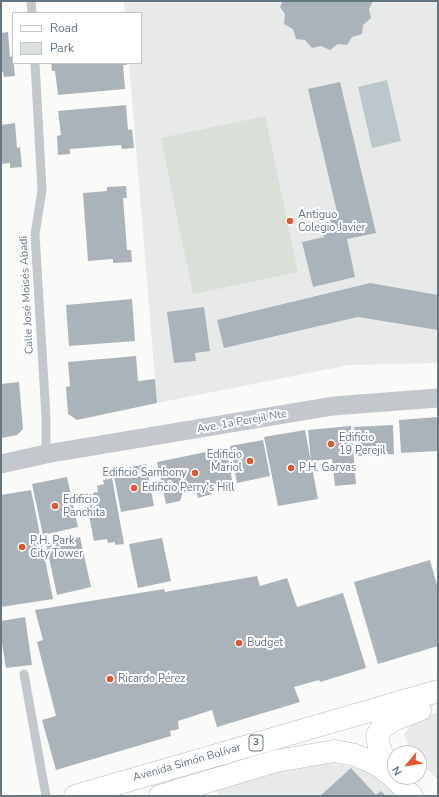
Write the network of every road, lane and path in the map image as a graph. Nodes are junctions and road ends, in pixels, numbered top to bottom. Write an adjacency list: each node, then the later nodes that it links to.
1 (31, 1): 2 (lane)
2 (32, 12)
3 (35, 64): 5 (lane, Calle José Moisés Abadi)
4 (438, 398): 5 (street, Ave. 1a Perejil Nte)
5 (46, 454): 6 (street, Ave. 1a Perejil Nte)
6 (1, 464)
7 (24, 674): 13 (lane)
8 (438, 691): 14 (main road, Avenida Simón Bolívar / 3)
9 (438, 704): 10 (main road)
10 (387, 765)
11 (387, 772): 15 (main road, Avenida Simón Bolívar / 3)
12 (401, 785): 16 (main road, 3)
13 (46, 796)
14 (75, 796)
15 (160, 796)
16 (412, 796)

